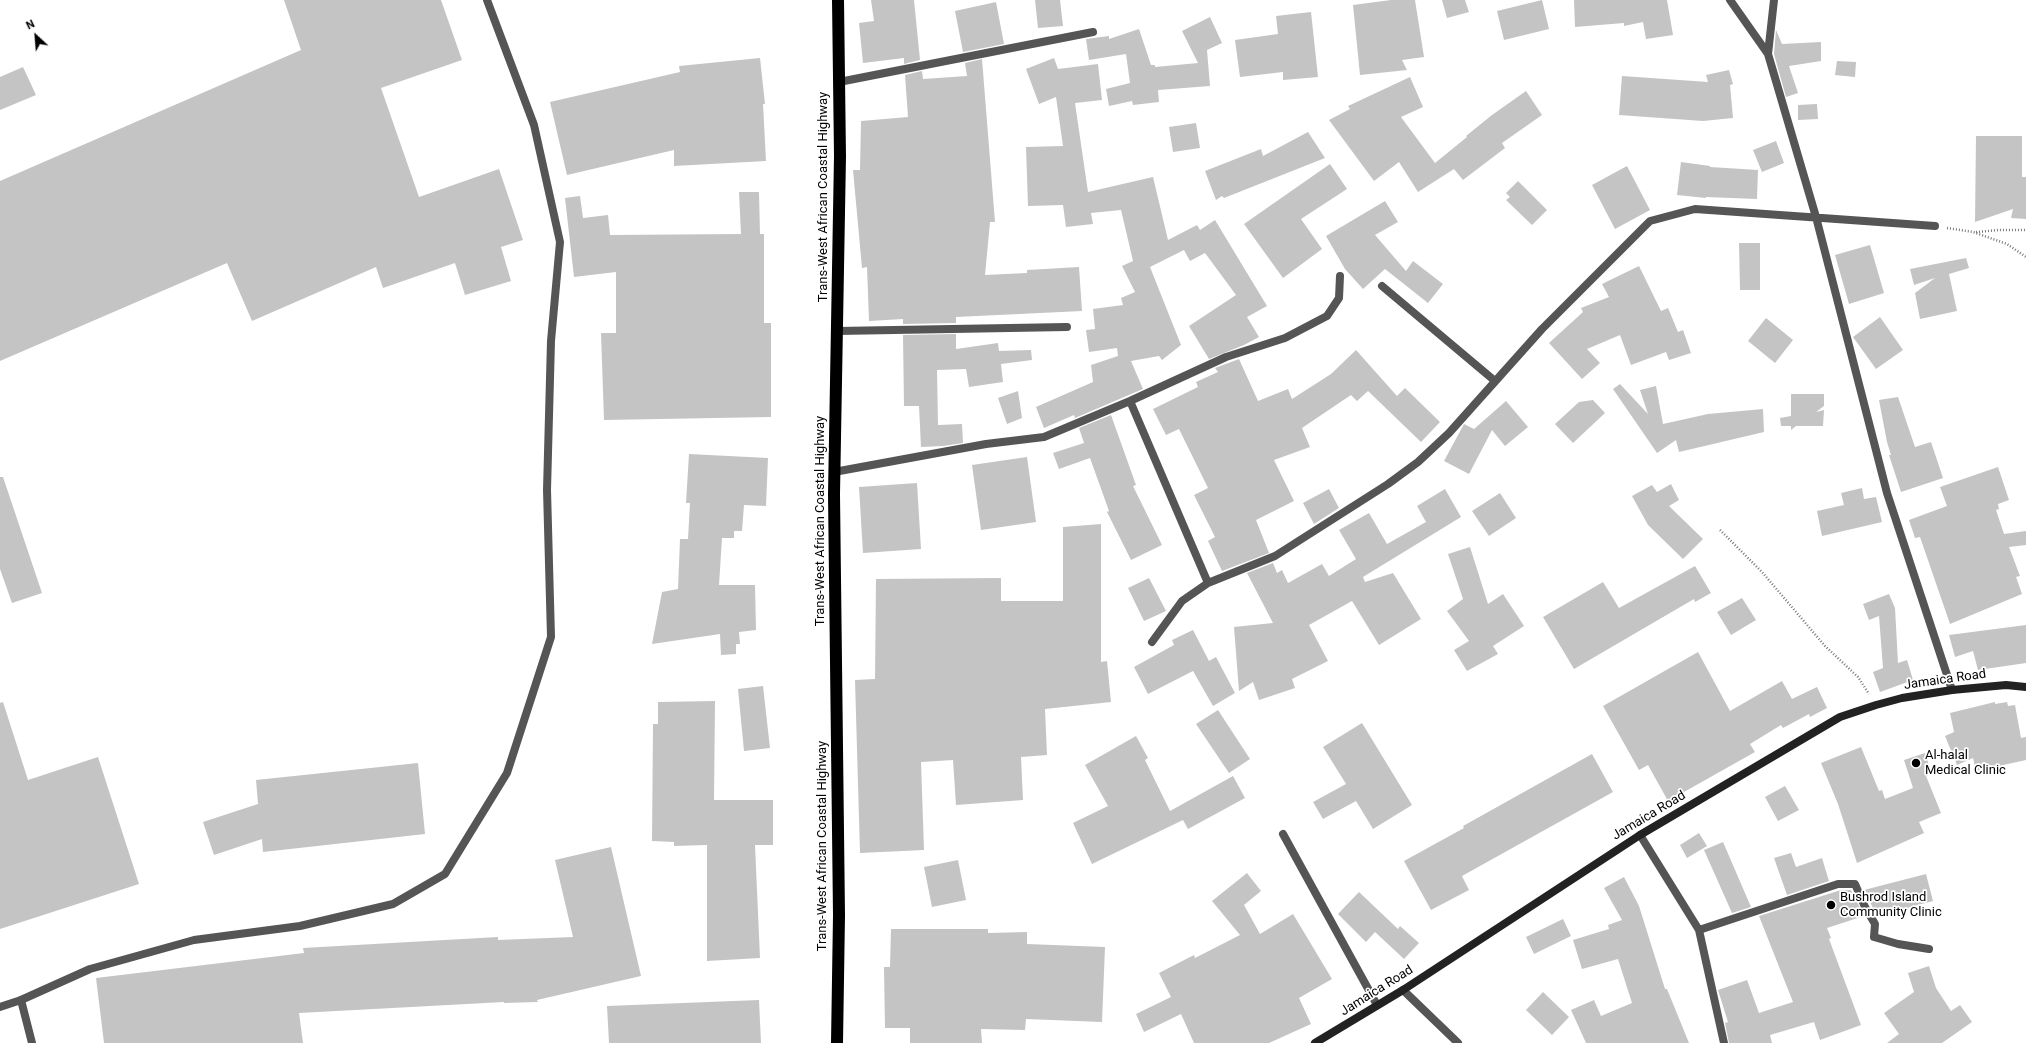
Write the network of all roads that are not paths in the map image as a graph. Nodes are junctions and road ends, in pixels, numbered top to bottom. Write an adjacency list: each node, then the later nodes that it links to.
1 (486, 0): 26 (street)
2 (838, 0): 7 (highway, Trans-West African Coastal Highway)
3 (1730, 0): 6 (street)
4 (1774, 0): 6 (street)
5 (1093, 32): 7 (street)
6 (1768, 54): 8 (street)
7 (839, 82): 13 (highway, Trans-West African Coastal Highway)
8 (1816, 217): 9 (street); 14 (street); 20 (street)
9 (1935, 226)
10 (1340, 276): 15 (street)
11 (1382, 286): 14 (street)
12 (1067, 327): 13 (street)
13 (837, 331): 16 (highway, Trans-West African Coastal Highway)
14 (1495, 381): 17 (street)
15 (1130, 401): 16 (street); 17 (street)
16 (834, 472): 30 (highway, Trans-West African Coastal Highway)
17 (1208, 583): 18 (street)
18 (1152, 642)
19 (2026, 687): 20 (street, Jamaica Road)
20 (1952, 690): 22 (street, Jamaica Road)
21 (1284, 834): 27 (street)
22 (1640, 835): 23 (street); 25 (street, Jamaica Road)
23 (1699, 930): 24 (street); 33 (street)
24 (1929, 950)
25 (1402, 990): 27 (street, Jamaica Road); 32 (street)
26 (21, 1000): 28 (street); 29 (street)
27 (1377, 1005): 31 (street, Jamaica Road)
28 (0, 1007)
29 (32, 1043)
30 (837, 1043)
31 (1315, 1043)
32 (1458, 1043)
33 (1724, 1043)

